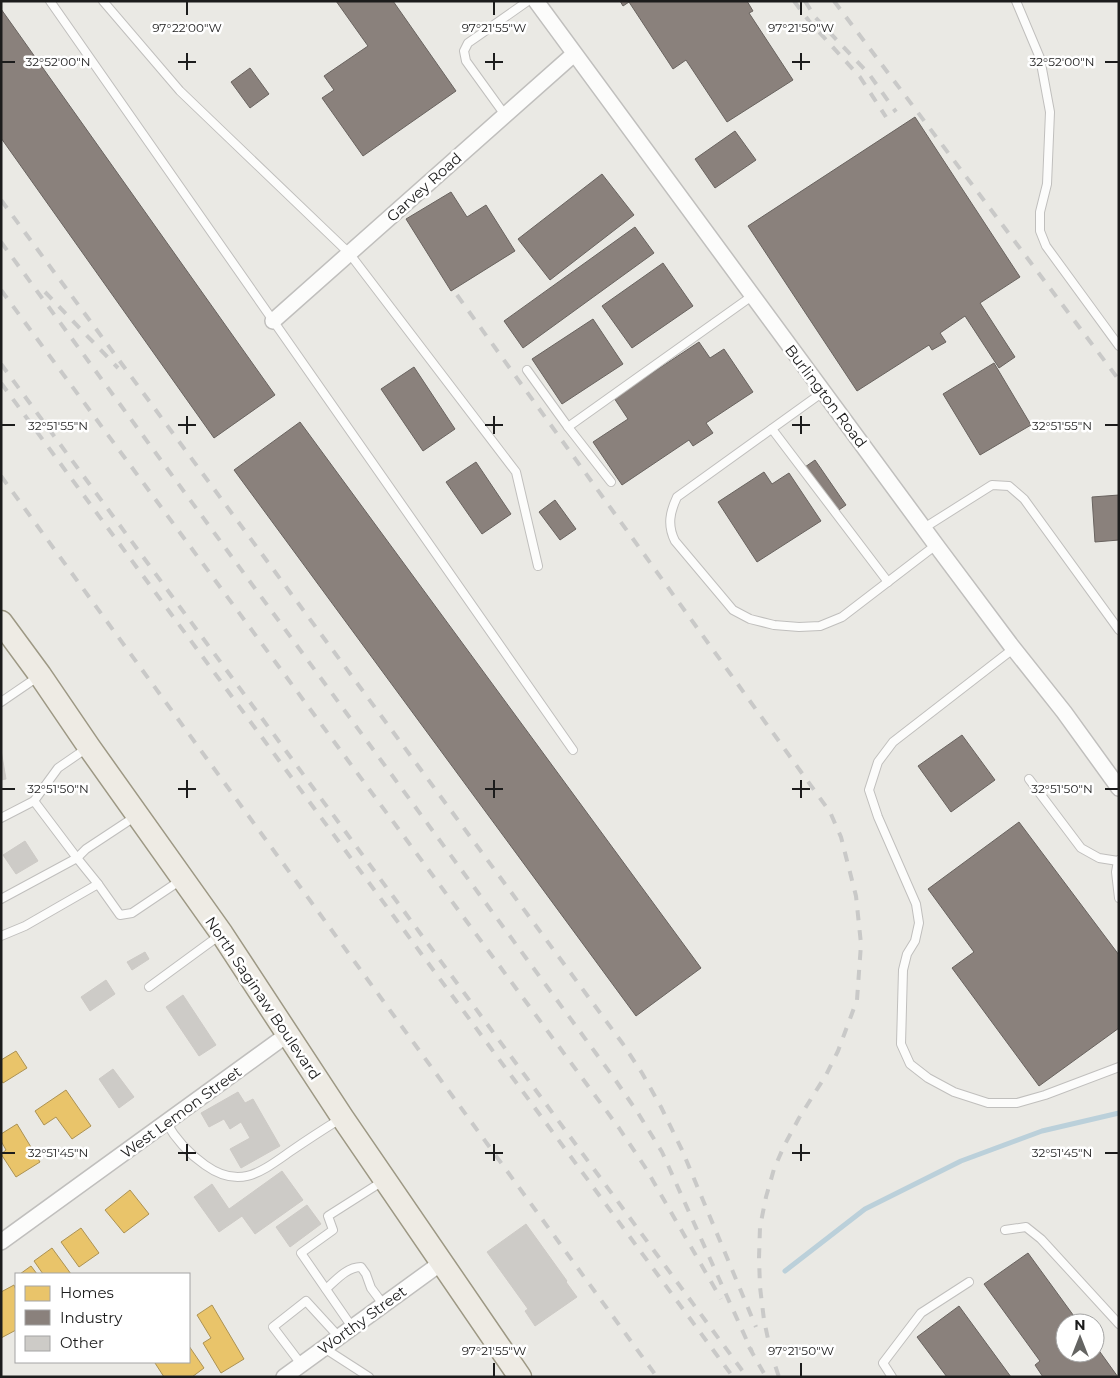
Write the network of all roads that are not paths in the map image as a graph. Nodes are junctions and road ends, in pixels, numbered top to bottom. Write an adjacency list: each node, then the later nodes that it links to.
1 (50, 1): 10 (lane)
2 (103, 1): 8 (lane)
3 (528, 1): 7 (lane)
4 (536, 1): 6 (street, Burlington Road)
5 (1016, 1): 11 (lane)
6 (574, 54): 7 (street, Garvey Road); 9 (street, Burlington Road)
7 (505, 115): 8 (street, Garvey Road)
8 (349, 253): 10 (street, Garvey Road); 19 (lane)
9 (752, 296): 13 (street, Burlington Road); 14 (lane)
10 (273, 321): 27 (lane)
11 (1119, 346)
12 (527, 370): 14 (lane)
13 (823, 392): 15 (lane); 17 (street, Burlington Road)
14 (568, 427): 16 (lane)
15 (772, 429): 20 (lane); 20 (lane)
16 (612, 482)
17 (924, 528): 18 (street, Burlington Road); 22 (lane)
18 (936, 545): 20 (lane); 23 (street, Burlington Road)
19 (538, 566)
20 (888, 582)
21 (1, 622): 24 (main road, North Saginaw Boulevard)
22 (1119, 630)
23 (1013, 648): 29 (street, Burlington Road); 43 (lane)
24 (40, 675): 25 (lane); 26 (main road, North Saginaw Boulevard)
25 (1, 702)
26 (89, 747): 30 (lane); 31 (main road, North Saginaw Boulevard)
27 (573, 750)
28 (1029, 779): 34 (lane)
29 (1119, 788)
30 (34, 801): 32 (lane); 33 (lane)
31 (138, 815): 33 (lane); 35 (main road, North Saginaw Boulevard)
32 (1, 818)
33 (77, 858): 36 (lane); 38 (lane)
34 (1118, 861): 37 (lane)
35 (183, 879): 36 (lane); 39 (main road, North Saginaw Boulevard)
36 (98, 884): 40 (lane)
37 (1119, 898)
38 (1, 899)
39 (222, 934): 41 (lane); 42 (main road, North Saginaw Boulevard)
40 (1, 936)
41 (149, 987)
42 (288, 1034): 44 (main road, North Saginaw Boulevard); 45 (street, West Lemon Street)
43 (1119, 1067)
44 (342, 1117): 45 (lane); 46 (main road, North Saginaw Boulevard)
45 (166, 1122): 48 (street, West Lemon Street)
46 (385, 1180): 49 (main road, North Saginaw Boulevard); 51 (lane)
47 (1005, 1230): 53 (lane)
48 (1, 1242)
49 (441, 1262): 52 (street, Worthy Street); 60 (main road, North Saginaw Boulevard)
50 (969, 1282): 61 (lane)
51 (326, 1289): 52 (lane); 54 (lane)
52 (383, 1304): 54 (street, Worthy Street)
53 (1119, 1324)
54 (352, 1327): 55 (street, Worthy Street)
55 (339, 1337): 56 (street, Worthy Street); 57 (lane)
56 (324, 1348): 57 (street, Worthy Street); 59 (lane)
57 (301, 1364): 58 (street, Worthy Street)
58 (284, 1377)
59 (369, 1377)
60 (520, 1377)
61 (892, 1377)

